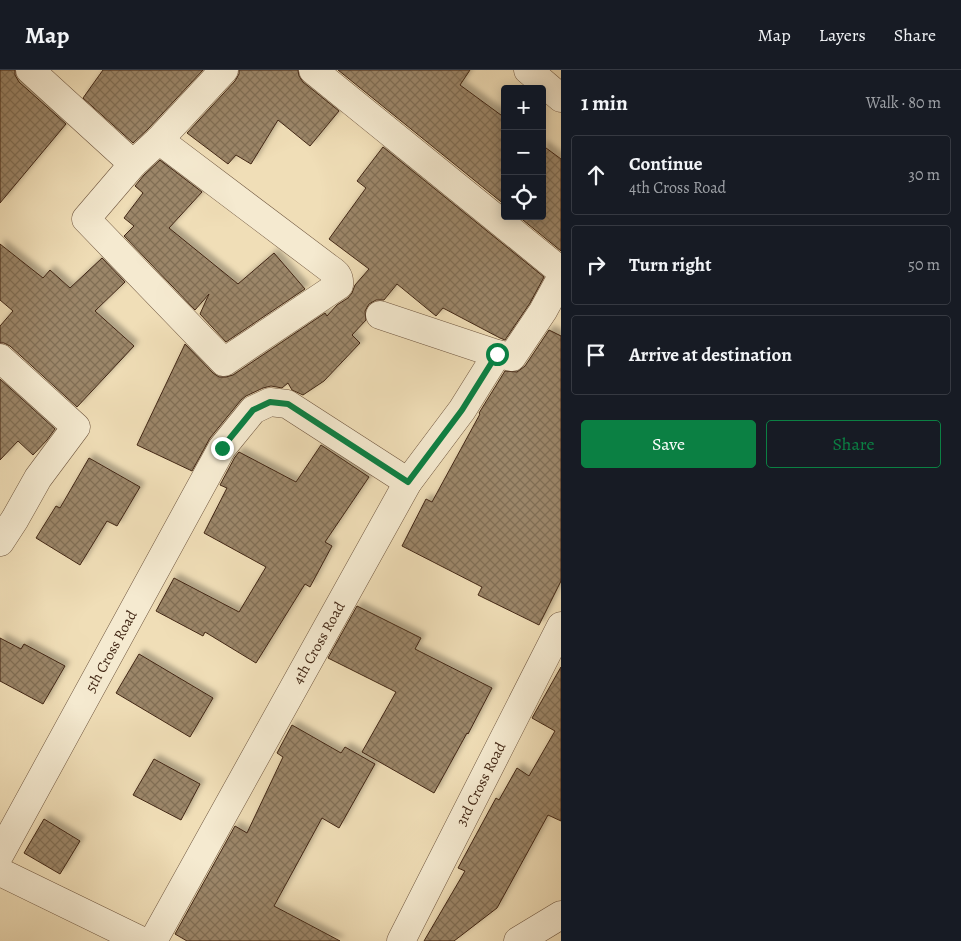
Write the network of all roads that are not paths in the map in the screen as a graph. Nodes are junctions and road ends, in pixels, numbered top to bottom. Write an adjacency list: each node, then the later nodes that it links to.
1 (30, 70): 7 (street)
2 (224, 70): 6 (street)
3 (313, 70): 8 (street)
4 (528, 70): 5 (street)
5 (561, 98)
6 (159, 140): 7 (street); 7 (street)
7 (133, 164)
8 (561, 271)
9 (561, 278): 11 (street)
10 (380, 314): 11 (street)
11 (497, 354): 13 (street, 4th Cross Road)
12 (0, 358): 14 (street)
13 (408, 482): 16 (street, 5th Cross Road); 20 (street, 4th Cross Road)
14 (0, 542)
15 (561, 626): 21 (street, 3rd Cross Road)
16 (0, 854)
17 (0, 872): 19 (street)
18 (561, 915): 22 (street)
19 (142, 941)
20 (154, 941)
21 (401, 941)
22 (518, 941)

